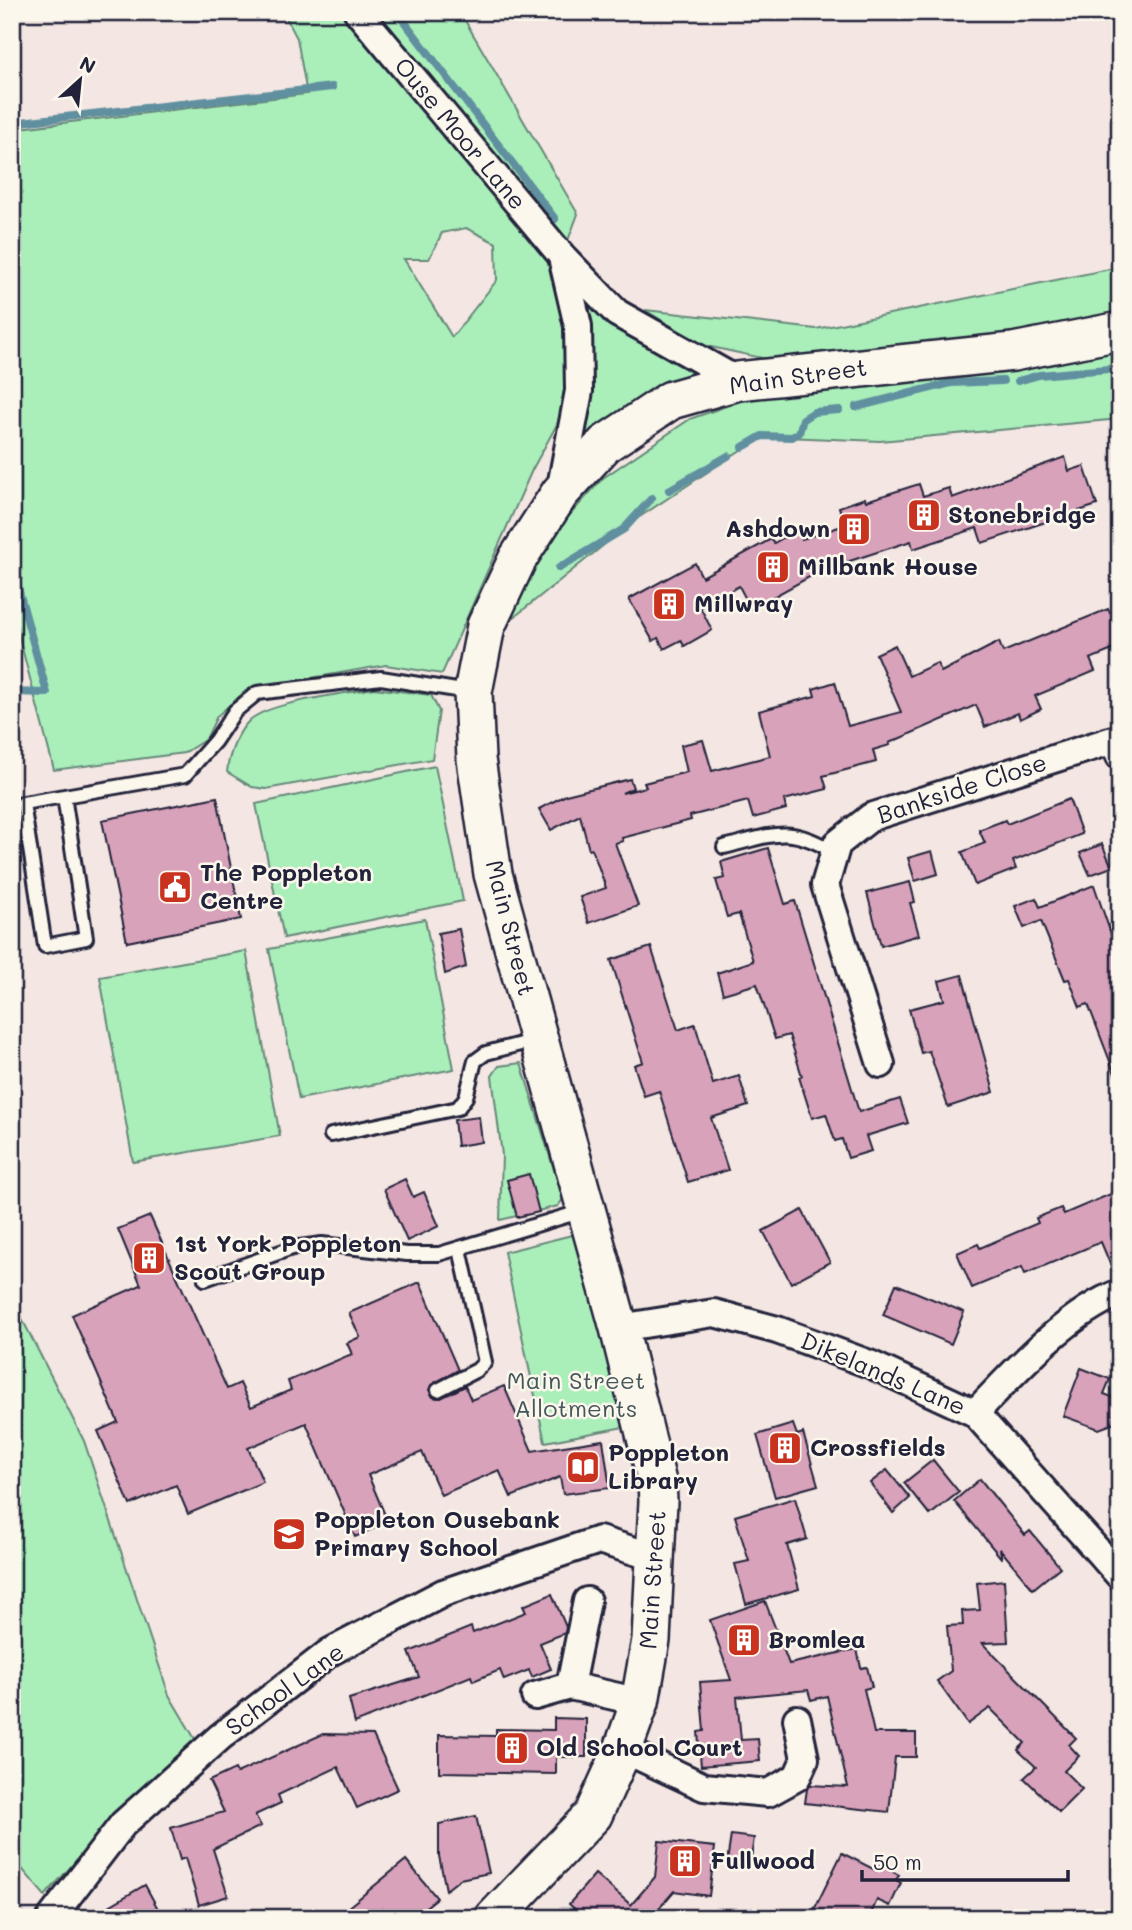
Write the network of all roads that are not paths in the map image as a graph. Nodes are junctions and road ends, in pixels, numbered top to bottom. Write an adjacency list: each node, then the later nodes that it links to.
1 (358, 12): 2 (street, Ouse Moor Lane)
2 (562, 256): 4 (street, Ouse Moor Lane); 5 (street, Ouse Moor Lane)
3 (1120, 331): 4 (street, Main Street)
4 (738, 382): 5 (street, Main Street)
5 (560, 493): 6 (street, Main Street)
6 (473, 692): 8 (lane); 11 (street, Main Street)
7 (1118, 744): 10 (street, Bankside Close)
8 (64, 796): 8 (lane)
9 (724, 847): 10 (lane)
10 (834, 852): 12 (street, Bankside Close)
11 (539, 1039): 13 (lane); 14 (street, Main Street)
12 (881, 1064)
13 (331, 1135)
14 (587, 1210): 15 (lane); 18 (street, Main Street)
15 (460, 1250): 16 (lane); 19 (lane)
16 (205, 1279)
17 (1120, 1293): 20 (street)
18 (620, 1328): 20 (street, Dikelands Lane); 21 (street, Main Street)
19 (438, 1390)
20 (975, 1413): 22 (street, Dikelands Lane)
21 (657, 1558): 26 (street, Main Street); 29 (street, School Lane)
22 (1120, 1576)
23 (587, 1601): 24 (street)
24 (570, 1686): 25 (street); 26 (street)
25 (536, 1696)
26 (640, 1702): 28 (street, Main Street)
27 (797, 1719): 28 (street)
28 (623, 1749): 30 (street, Main Street)
29 (51, 1918)
30 (494, 1918)

